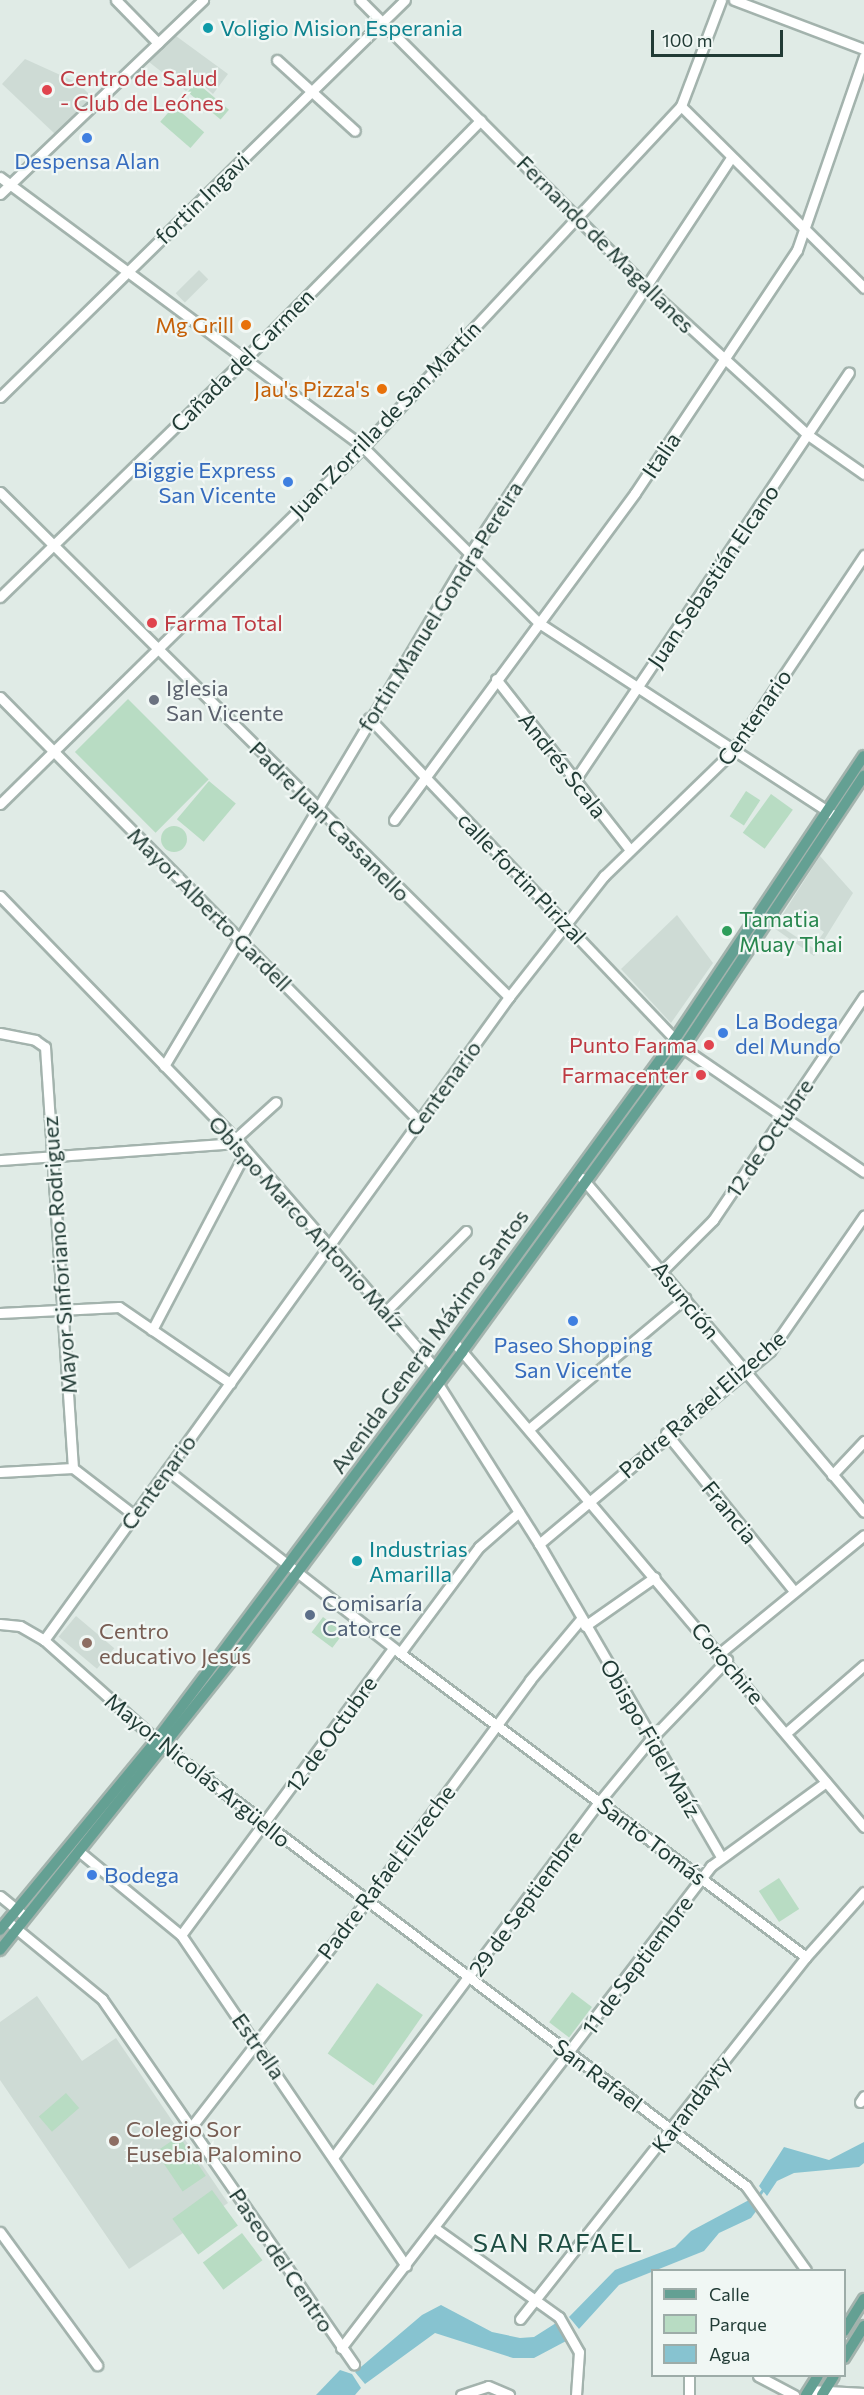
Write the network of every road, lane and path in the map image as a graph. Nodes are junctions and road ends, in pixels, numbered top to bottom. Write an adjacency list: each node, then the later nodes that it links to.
1 (116, 0): 8 (street)
2 (203, 0): 8 (street)
3 (360, 0): 7 (street, Fernando de Magallanes)
4 (405, 0): 7 (street, fortin Ingavi)
5 (721, 0): 13 (street, Juan Zorrilla de San Martín)
6 (734, 0): 9 (street)
7 (382, 24): 12 (street, fortin Ingavi); 14 (street, Fernando de Magallanes)
8 (158, 43): 18 (street)
9 (864, 49)
10 (864, 56): 21 (street, Italia)
11 (277, 60): 12 (street)
12 (312, 92): 15 (street); 22 (street, fortin Ingavi)
13 (681, 106): 16 (street); 20 (street, Juan Zorrilla de San Martín)
14 (481, 120): 20 (street, Fernando de Magallanes); 25 (street, Cañada del Carmen)
15 (355, 131)
16 (731, 157): 21 (street); 23 (street, fortin Manuel Gondra Pereira)
17 (0, 177): 18 (street)
18 (9, 184): 19 (street); 22 (street)
19 (0, 194)
20 (575, 217): 23 (street, Fernando de Magallanes); 30 (street, Juan Zorrilla de San Martín)
21 (804, 228): 24 (street); 26 (street, Italia)
22 (128, 271): 25 (street); 28 (street, fortin Ingavi)
23 (646, 287): 26 (street, Fernando de Magallanes); 34 (street, fortin Manuel Gondra Pereira)
24 (864, 288)
25 (246, 358): 30 (street); 33 (street, Cañada del Carmen)
26 (723, 359): 29 (street, Fernando de Magallanes); 37 (street, Italia)
27 (849, 372): 29 (street, Juan Sebastián Elcano)
28 (0, 397)
29 (808, 435): 31 (street, Fernando de Magallanes); 40 (street, Juan Sebastián Elcano)
30 (363, 447): 34 (street); 38 (street, Juan Zorrilla de San Martín)
31 (864, 474)
32 (0, 492): 33 (street, Padre Juan Cassanello)
33 (54, 543): 36 (street, Cañada del Carmen); 38 (street, Padre Juan Cassanello)
34 (469, 555): 37 (street); 42 (street, fortin Manuel Gondra Pereira)
35 (864, 555): 44 (street, Centenario)
36 (0, 597)
37 (539, 623): 39 (street, Italia); 40 (street)
38 (159, 648): 43 (street, Juan Zorrilla de San Martín); 50 (street, Padre Juan Cassanello)
39 (496, 679): 47 (street, Italia); 48 (street, Andrés Scala)
40 (638, 688): 44 (street); 48 (street, Juan Sebastián Elcano)
41 (0, 697): 43 (street, Mayor Alberto Gardell)
42 (369, 718): 47 (street, calle fortin Pirizal); 50 (street, fortin Manuel Gondra Pereira)
43 (53, 751): 49 (street, Juan Zorrilla de San Martín); 56 (street, Mayor Alberto Gardell)
44 (733, 752): 51 (street); 53 (street, Centenario)
45 (864, 756): 51 (main road, Avenida General Máximo Santos)
46 (864, 777): 51 (main road, Avenida General Máximo Santos)
47 (426, 778): 52 (street, Italia); 55 (street, calle fortin Pirizal)
48 (575, 780): 53 (street, Andrés Scala)
49 (0, 804)
50 (317, 807): 56 (street, fortin Manuel Gondra Pereira); 58 (street, Padre Juan Cassanello)
51 (832, 814): 60 (main road, Avenida General Máximo Santos); 61 (main road, Avenida General Máximo Santos)
52 (394, 820)
53 (630, 850): 55 (street, Centenario)
54 (0, 897): 62 (street, Obispo Marco Antonio Maíz)
55 (565, 923): 58 (street, Centenario); 60 (street, calle fortin Pirizal)
56 (239, 939): 62 (street, fortin Manuel Gondra Pereira); 65 (street, Mayor Alberto Gardell)
57 (864, 996): 64 (street, 12 de Octubre)
58 (508, 997): 65 (street, Centenario)
59 (0, 1033): 68 (street, Mayor Sinforiano Rodriguez)
60 (675, 1040): 61 (street, calle fortin Pirizal); 70 (main road, Avenida General Máximo Santos)
61 (684, 1048): 64 (street); 72 (main road, Avenida General Máximo Santos)
62 (164, 1066): 66 (street, Obispo Marco Antonio Maíz)
63 (276, 1102): 66 (street)
64 (784, 1116): 71 (street); 76 (street, 12 de Octubre)
65 (419, 1121): 75 (street, Centenario)
66 (237, 1141): 67 (street, Obispo Marco Antonio Maíz); 68 (street)
67 (246, 1151): 75 (street, Obispo Marco Antonio Maíz); 81 (street)
68 (52, 1156): 69 (street); 78 (street, Mayor Sinforiano Rodriguez)
69 (0, 1160)
70 (577, 1172): 72 (street, Asunción); 82 (main road, Avenida General Máximo Santos)
71 (864, 1172)
72 (586, 1182): 76 (street, Asunción); 83 (main road, Avenida General Máximo Santos)
73 (864, 1216): 85 (street, Padre Rafael Elizeche)
74 (466, 1231): 79 (street)
75 (329, 1246): 79 (street, Obispo Marco Antonio Maíz); 86 (street, Centenario)
76 (663, 1270): 77 (street, Asunción)
77 (685, 1298): 85 (street, Asunción); 88 (street)
78 (63, 1308): 80 (street); 81 (street); 91 (street, Mayor Sinforiano Rodriguez)
79 (386, 1311): 84 (street, Obispo Marco Antonio Maíz)
80 (0, 1313)
81 (152, 1330): 86 (street)
82 (454, 1342): 83 (street, Corochire); 84 (main road, Avenida General Máximo Santos)
83 (462, 1352): 87 (main road, Avenida General Máximo Santos); 88 (street, Corochire)
84 (435, 1368): 87 (street, Obispo Marco Antonio Maíz); 101 (main road, Avenida General Máximo Santos)
85 (743, 1372): 89 (street, Padre Rafael Elizeche); 94 (street, Asunción)
86 (230, 1383): 92 (street, Centenario)
87 (438, 1383): 96 (street, Obispo Marco Antonio Maíz); 101 (main road, Avenida General Máximo Santos)
88 (529, 1429): 95 (street, Corochire)
89 (666, 1433): 95 (street, Padre Rafael Elizeche); 103 (street, Francia)
90 (864, 1441): 94 (street)
91 (73, 1468): 93 (street); 98 (street)
92 (167, 1470): 98 (street, Centenario); 101 (street, Santo Tomás)
93 (0, 1472)
94 (832, 1474): 97 (street, Asunción)
95 (591, 1500): 100 (street, Padre Rafael Elizeche); 102 (street, Corochire)
96 (519, 1512): 100 (street, Obispo Marco Antonio Maíz); 107 (street, 12 de Octubre)
97 (864, 1512)
98 (134, 1515): 106 (street, Centenario)
99 (864, 1535): 103 (street, 29 de Septiembre)
100 (539, 1544): 104 (street, Obispo Marco Antonio Maíz)
101 (293, 1569): 107 (street, Santo Tomás); 113 (main road, Avenida General Máximo Santos)
102 (655, 1576): 104 (street, Padre Rafael Elizeche); 108 (street, Corochire)
103 (795, 1591): 108 (street, 29 de Septiembre)
104 (583, 1622): 110 (street, Padre Rafael Elizeche); 112 (street, Obispo Fidel Maíz)
105 (0, 1624): 106 (street, Mayor Nicolás Argüello)
106 (44, 1640): 113 (street, Mayor Nicolás Argüello)
107 (397, 1651): 110 (street, Santo Tomás); 116 (street, 12 de Octubre)
108 (724, 1657): 111 (street, Corochire); 112 (street, 29 de Septiembre)
109 (863, 1668): 111 (street)
110 (496, 1724): 115 (street, Santo Tomás); 123 (street, Padre Rafael Elizeche)
111 (786, 1732): 114 (street, Corochire)
112 (651, 1739): 115 (street, 29 de Septiembre); 119 (street, Obispo Fidel Maíz)
113 (160, 1744): 116 (street, Mayor Nicolás Argüello); 118 (main road, Avenida General Máximo Santos); 124 (main road, Avenida General Máximo Santos)
114 (826, 1782): 117 (street, Corochire); 119 (street, 11 de Septiembre)
115 (599, 1802): 120 (street, Santo Tomás); 130 (street, 29 de Septiembre)
116 (265, 1825): 123 (street, Mayor Nicolás Argüello); 127 (street, 12 de Octubre)
117 (864, 1827)
118 (81, 1853): 124 (main road, Avenida General Máximo Santos); 127 (street, Estrella)
119 (721, 1857): 120 (street, 11 de Septiembre)
120 (702, 1878): 129 (street, Santo Tomás); 132 (street, 11 de Septiembre)
121 (864, 1892): 129 (street, Karandayty)
122 (0, 1896): 124 (street)
123 (366, 1902): 130 (street, San Rafael); 131 (street, Padre Rafael Elizeche)
124 (22, 1914): 125 (main road, Avenida General Máximo Santos); 126 (main road, Avenida General Máximo Santos)
125 (4, 1926): 126 (street, Paseo del Centro)
126 (17, 1929): 128 (main road, Avenida General Máximo Santos); 133 (street, Paseo del Centro)
127 (181, 1935): 131 (street, Estrella)
128 (0, 1950)
129 (806, 1957): 134 (street, Karandayty)
130 (470, 1979): 132 (street, San Rafael); 135 (street, 29 de Septiembre)
131 (256, 2042): 133 (street, Padre Rafael Elizeche); 135 (street, Estrella)
132 (570, 2055): 134 (street, San Rafael); 136 (street, 11 de Septiembre)
133 (192, 2126): 147 (street, Paseo del Centro)
134 (671, 2130): 139 (street, San Rafael); 140 (street, Karandayty)
135 (334, 2156): 138 (street, Estrella)
136 (436, 2229): 138 (street, 11 de Septiembre); 140 (street)
137 (0, 2232): 150 (street)
138 (406, 2266): 147 (street, 11 de Septiembre)
139 (805, 2269)
140 (539, 2299): 142 (street, Karandayty); 160 (street)
141 (864, 2299): 144 (main road)
142 (520, 2319)
143 (864, 2326): 146 (main road)
144 (846, 2329)
145 (846, 2332): 146 (street)
146 (854, 2343): 148 (main road)
147 (341, 2348): 149 (street, Paseo del Centro)
148 (846, 2355)
149 (354, 2364)
150 (97, 2365)
151 (689, 2377): 161 (street)
152 (760, 2377): 162 (street)
153 (817, 2377): 155 (main road)
154 (833, 2377): 156 (main road)
155 (807, 2392): 156 (street)
156 (823, 2393): 157 (street)
157 (864, 2393)
158 (461, 2395): 159 (street)
159 (509, 2395)
160 (576, 2395)
161 (689, 2395)
162 (794, 2395)

